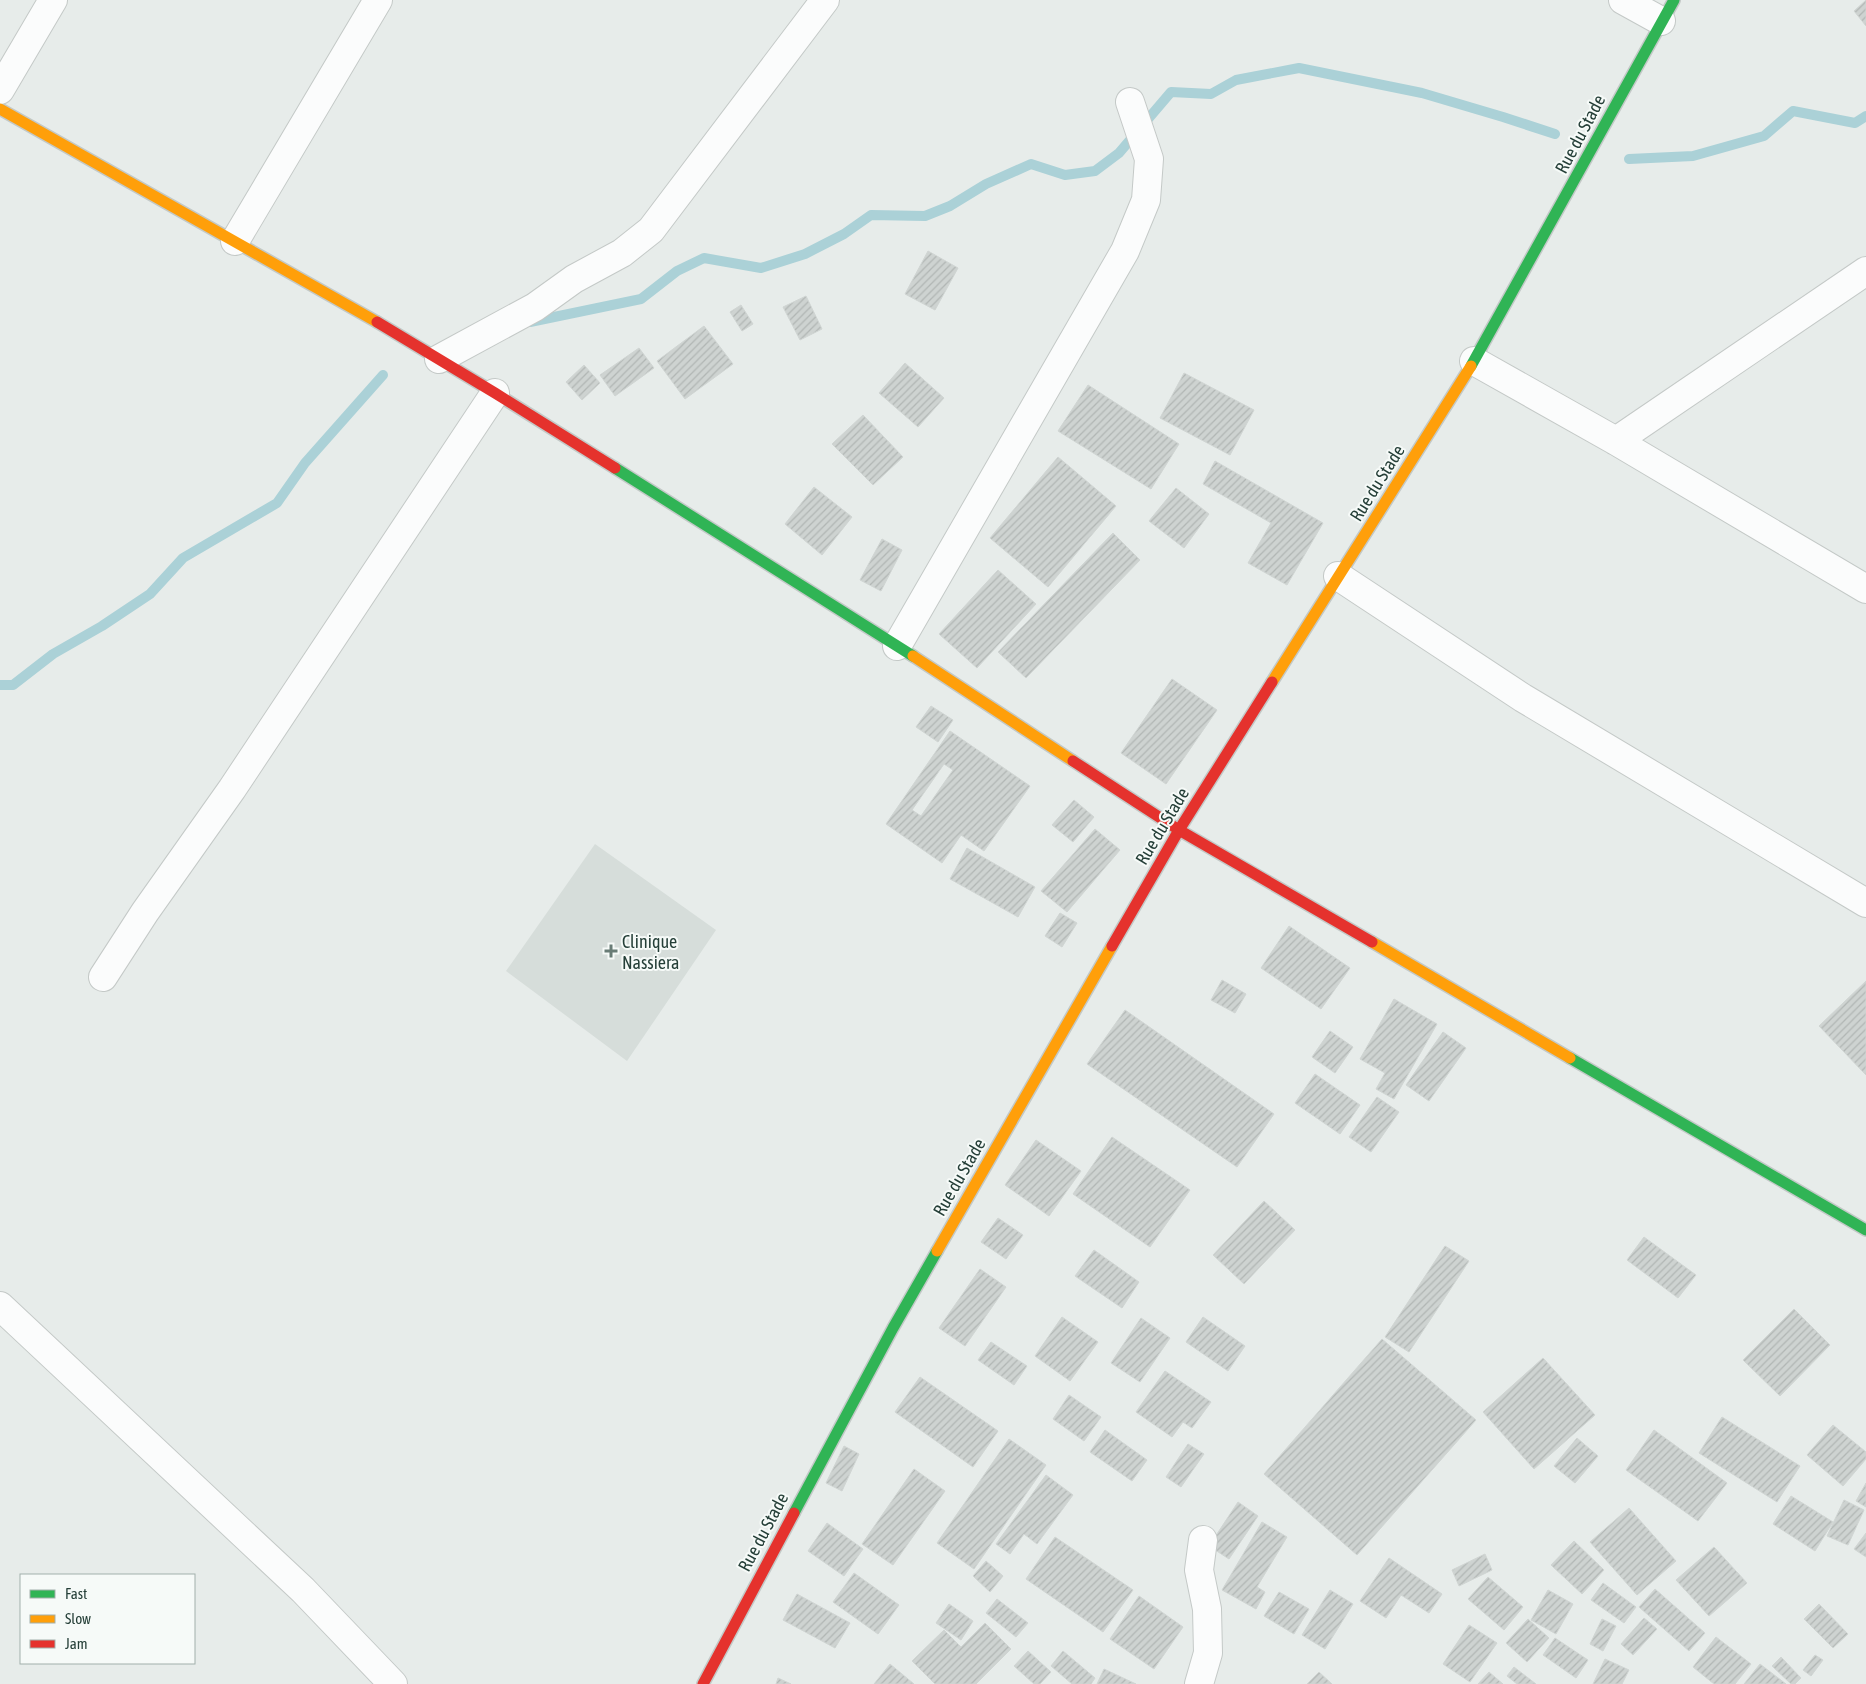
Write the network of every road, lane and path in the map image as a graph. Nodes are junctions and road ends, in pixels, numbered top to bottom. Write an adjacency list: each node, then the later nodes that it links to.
1 (53, 0): 6 (street)
2 (378, 0): 9 (street)
3 (825, 0): 11 (street)
4 (1623, 0): 5 (street)
5 (1667, 11): 12 (street, Rue du Stade)
6 (0, 90)
7 (1130, 102): 17 (street)
8 (0, 108): 9 (street)
9 (235, 242): 11 (street)
10 (1866, 271): 14 (street)
11 (439, 359): 13 (street)
12 (1474, 361): 14 (street); 15 (street, Rue du Stade)
13 (496, 393): 17 (street); 20 (street)
14 (1616, 441): 16 (street)
15 (1338, 576): 18 (street, Rue du Stade); 19 (street)
16 (1866, 589)
17 (897, 646): 18 (street)
18 (1179, 830): 21 (street); 25 (street, Rue du Stade)
19 (1866, 903)
20 (104, 977)
21 (1863, 1222)
22 (0, 1306): 24 (street)
23 (1203, 1540): 26 (street)
24 (393, 1684)
25 (703, 1684)
26 (1199, 1684)

